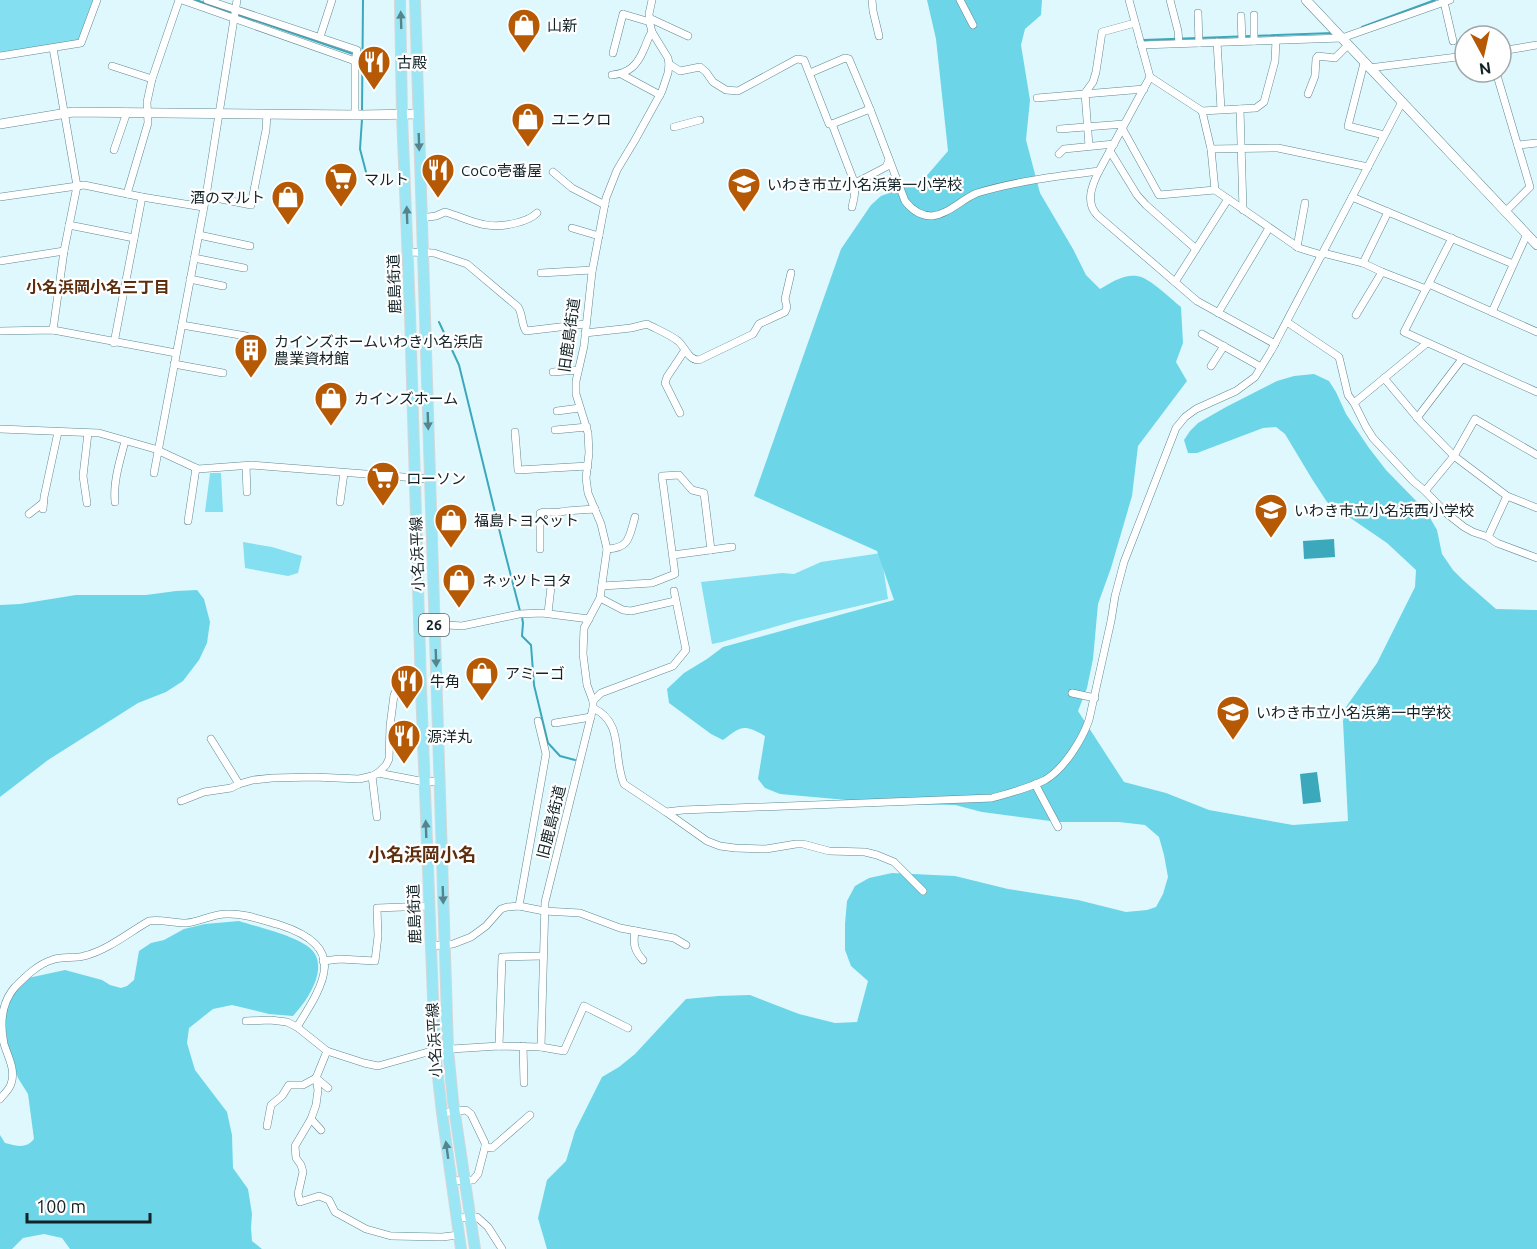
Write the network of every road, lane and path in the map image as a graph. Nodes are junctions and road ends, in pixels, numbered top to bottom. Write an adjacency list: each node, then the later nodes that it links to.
1 (97, 0): 36 (street)
2 (181, 0): 16 (street); 49 (street)
3 (207, 0): 16 (street)
4 (237, 0): 16 (street)
5 (332, 0): 25 (street)
6 (400, 0): 68 (main road, 鹿島街道 / 26, one-way to 6)
7 (414, 0): 66 (main road, 小名浜平線 / 26)
8 (652, 0): 19 (street)
9 (872, 0): 24 (street)
10 (960, 0): 21 (street)
11 (1129, 0): 20 (street)
12 (1170, 0): 32 (street)
13 (1306, 0): 31 (street)
14 (1447, 1): 29 (street); 31 (street)
15 (1198, 13): 33 (street)
16 (234, 14): 25 (street); 40 (street); 64 (street)
17 (1254, 15): 28 (street)
18 (1241, 16): 27 (street)
19 (649, 20): 22 (street); 23 (street); 38 (street)
20 (1135, 24): 34 (street); 52 (street)
21 (973, 25)
22 (652, 32): 42 (street); 46 (street)
23 (688, 36)
24 (879, 36)
25 (320, 37): 40 (street)
26 (1276, 40): 28 (street); 31 (street); 59 (street)
27 (1242, 41): 28 (street); 30 (street)
28 (1254, 41)
29 (1453, 41)
30 (1217, 42): 33 (street); 58 (street)
31 (1345, 42): 43 (street); 53 (street)
32 (1179, 43): 33 (street); 34 (street)
33 (1199, 43)
34 (1140, 45): 48 (street)
35 (1537, 45): 37 (street)
36 (53, 48): 39 (street); 62 (street)
37 (1513, 49)
38 (613, 53)
39 (0, 56)
40 (356, 57): 67 (street)
41 (1453, 57): 43 (street)
42 (669, 64): 45 (street); 54 (street, 旧鹿島街道)
43 (1367, 65): 56 (street); 76 (street)
44 (112, 66): 49 (street)
45 (810, 73): 57 (street); 71 (street)
46 (621, 74): 47 (street); 54 (street)
47 (612, 75)
48 (1150, 77): 51 (street); 60 (street)
49 (152, 80): 63 (street)
50 (1500, 84): 78 (street)
51 (1144, 89): 52 (street); 73 (street)
52 (1085, 93): 55 (street); 72 (street)
53 (1308, 94)
54 (660, 95): 100 (street, 旧鹿島街道)
55 (1037, 98)
56 (1402, 102): 76 (street); 105 (street)
57 (870, 109): 71 (street); 85 (street)
58 (1221, 109): 59 (street); 60 (street)
59 (1240, 109): 81 (street)
60 (1202, 111): 82 (street)
61 (127, 112): 62 (street); 63 (street); 83 (street)
62 (64, 113): 70 (street); 90 (street)
63 (147, 113): 64 (street); 93 (street)
64 (218, 114): 65 (street); 94 (street)
65 (267, 114): 67 (street); 94 (street)
66 (418, 114): 68 (street); 107 (main road, 小名浜平線 / 26, one-way to 107)
67 (360, 115): 68 (street)
68 (402, 116): 121 (main road, 鹿島街道 / 26, one-way to 68)
69 (700, 120): 74 (street)
70 (0, 124)
71 (832, 124): 89 (street)
72 (1088, 126): 73 (street); 75 (street); 79 (street)
73 (1123, 126): 80 (street); 92 (street)
74 (674, 127)
75 (1060, 129)
76 (1384, 135): 86 (street)
77 (1537, 143): 78 (street)
78 (1518, 145): 91 (street)
79 (1089, 146): 80 (street); 84 (street)
80 (1112, 148): 87 (street); 119 (street)
81 (1241, 148): 82 (street); 86 (street); 103 (street)
82 (1211, 149): 92 (street)
83 (114, 150)
84 (1059, 154)
85 (889, 160): 87 (street); 89 (street)
86 (1368, 167): 97 (street)
87 (1099, 171): 134 (street)
88 (553, 172): 100 (street)
89 (856, 182): 102 (street)
90 (77, 186): 93 (street); 95 (street); 108 (street)
91 (1533, 187): 105 (street)
92 (1215, 190): 98 (street)
93 (126, 194): 96 (street)
94 (206, 196): 101 (street)
95 (0, 197)
96 (142, 197): 101 (street); 114 (street)
97 (1352, 197): 104 (street); 123 (street)
98 (1228, 199): 103 (street); 119 (street)
99 (1305, 203): 118 (street)
100 (605, 205): 113 (street, 旧鹿島街道)
101 (203, 207): 112 (street)
102 (852, 207)
103 (1243, 210): 110 (street)
104 (1388, 212): 115 (street); 126 (street)
105 (1505, 212): 111 (street)
106 (537, 213): 107 (street)
107 (422, 218): 122 (main road, 小名浜平線 / 26)
108 (69, 225): 114 (street); 120 (street)
109 (572, 228): 113 (street)
110 (1269, 228): 118 (street); 137 (street)
111 (1527, 234): 116 (street); 127 (street)
112 (199, 235): 117 (street); 124 (street)
113 (599, 236): 129 (street, 旧鹿島街道)
114 (134, 238): 149 (street)
115 (1452, 238): 127 (street); 136 (street)
116 (1537, 245)
117 (250, 246)
118 (1297, 247): 123 (street)
119 (1196, 249): 134 (street)
120 (64, 251): 125 (street); 143 (street)
121 (408, 252): 122 (street); 184 (main road, 鹿島街道 / 26)
122 (422, 253): 141 (street); 185 (main road, 小名浜平線 / 26, one-way to 185)
123 (1322, 254): 126 (street); 140 (street)
124 (194, 258): 128 (street); 133 (street)
125 (0, 261)
126 (1363, 263): 130 (street)
127 (1513, 264): 138 (street)
128 (244, 268)
129 (592, 270): 131 (street); 141 (street, 旧鹿島街道)
130 (1382, 272): 136 (street); 139 (street)
131 (541, 273)
132 (791, 273): 153 (street)
133 (190, 279): 135 (street); 142 (street)
134 (1175, 282): 137 (street)
135 (223, 286)
136 (1428, 287): 138 (street); 150 (street)
137 (1218, 312): 151 (street)
138 (1492, 312): 145 (street)
139 (1356, 315)
140 (1287, 322): 151 (street); 164 (street)
141 (585, 324): 146 (street, 旧鹿島街道)
142 (182, 325): 148 (street); 154 (street)
143 (53, 330): 144 (street); 149 (street)
144 (0, 331)
145 (1537, 332)
146 (585, 333): 153 (street); 159 (street, 旧鹿島街道)
147 (1202, 334): 152 (street)
148 (246, 336)
149 (114, 343): 154 (street)
150 (1427, 343): 155 (street); 162 (street)
151 (1275, 344): 158 (street)
152 (1224, 346): 157 (street); 158 (street)
153 (685, 350): 167 (street)
154 (176, 353): 156 (street)
155 (1462, 358): 163 (street); 168 (street)
156 (174, 364): 161 (street); 176 (street)
157 (1211, 366)
158 (1262, 367): 215 (street)
159 (579, 370): 160 (street); 165 (street, 旧鹿島街道)
160 (553, 372)
161 (223, 373)
162 (1384, 378): 164 (street); 168 (street)
163 (1537, 392)
164 (1354, 403): 186 (street)
165 (580, 408): 166 (street); 169 (street, 旧鹿島街道)
166 (557, 411)
167 (680, 413)
168 (1417, 418): 178 (street)
169 (587, 427): 171 (street); 180 (street, 旧鹿島街道)
170 (0, 429): 172 (street)
171 (555, 430)
172 (58, 432): 174 (street); 194 (street)
173 (515, 432): 180 (street)
174 (88, 433): 175 (street); 191 (street)
175 (125, 441): 176 (street); 189 (street)
176 (159, 451): 181 (street); 182 (street)
177 (1537, 455): 178 (street)
178 (1454, 456): 186 (street); 188 (street)
179 (246, 466): 181 (street); 183 (street); 187 (street)
180 (588, 466): 193 (street, 旧鹿島街道)
181 (196, 468): 196 (street)
182 (154, 473)
183 (344, 473): 184 (street); 190 (street)
184 (415, 479): 185 (street); 211 (main road, 鹿島街道 / 26)
185 (429, 479): 212 (main road, 小名浜平線 / 26)
186 (1425, 491): 197 (street)
187 (247, 492)
188 (1507, 496): 192 (street); 197 (street)
189 (114, 502)
190 (340, 502)
191 (87, 503)
192 (1537, 508)
193 (595, 509): 199 (street); 200 (street, 旧鹿島街道)
194 (29, 514)
195 (635, 517): 200 (street)
196 (188, 521)
197 (1488, 537): 203 (street)
198 (732, 548): 201 (street)
199 (540, 549)
200 (607, 549): 205 (street, 旧鹿島街道)
201 (711, 550): 202 (street); 202 (street)
202 (673, 555): 205 (street)
203 (1537, 558)
204 (552, 578): 209 (street)
205 (602, 586): 207 (street, 旧鹿島街道)
206 (674, 591): 208 (street)
207 (600, 598): 208 (street); 210 (street, 旧鹿島街道)
208 (675, 601): 216 (street)
209 (548, 613): 210 (street); 212 (street)
210 (589, 619): 216 (street, 旧鹿島街道)
211 (419, 622): 212 (street); 213 (main road, 鹿島街道 / 26)
212 (434, 625): 222 (main road, 小名浜平線 / 26, one-way to 222)
213 (421, 688): 221 (street); 223 (main road, 鹿島街道 / 26)
214 (1072, 693): 215 (street)
215 (1095, 698): 225 (street)
216 (593, 704): 217 (street, 旧鹿島街道); 227 (street)
217 (591, 717): 219 (street); 233 (street, 旧鹿島街道)
218 (538, 721): 232 (street)
219 (555, 723)
220 (211, 739): 224 (street)
221 (375, 775): 223 (street); 224 (street); 228 (street)
222 (439, 781): 223 (street); 235 (main road, 小名浜平線 / 26, one-way to 235)
223 (425, 782): 231 (main road, 鹿島街道 / 26, one-way to 223)
224 (239, 784): 226 (street)
225 (1035, 784): 227 (street); 229 (street)
226 (181, 801)
227 (666, 812): 230 (street)
228 (377, 817)
229 (1058, 826)
230 (923, 891)
231 (429, 906): 237 (main road, 鹿島街道 / 26); 240 (street)
232 (519, 906): 233 (street); 235 (street)
233 (544, 911): 234 (street); 238 (street, 旧鹿島街道)
234 (635, 931): 236 (street); 239 (street)
235 (444, 945): 237 (street); 247 (main road, 小名浜平線 / 26)
236 (686, 945)
237 (431, 946): 248 (main road, 鹿島街道 / 26)
238 (543, 956): 244 (street); 246 (street, 旧鹿島街道)
239 (643, 960)
240 (323, 961): 242 (street); 253 (street)
241 (246, 1021): 242 (street)
242 (297, 1027): 249 (street)
243 (628, 1029): 246 (street)
244 (499, 1046): 245 (street); 247 (street)
245 (523, 1046): 246 (street); 251 (street)
246 (541, 1047)
247 (448, 1049): 248 (street); 254 (main road, 小名浜平線 / 26)
248 (435, 1050): 249 (street); 255 (main road, 鹿島街道 / 26)
249 (327, 1051): 250 (street)
250 (316, 1078): 252 (street); 257 (street); 258 (street)
251 (524, 1083)
252 (328, 1088)
253 (0, 1099)
254 (454, 1111): 255 (street); 260 (street); 261 (main road, 小名浜平線 / 26)
255 (442, 1113): 262 (main road, 鹿島街道 / 26, one-way to 255)
256 (530, 1115): 260 (street)
257 (311, 1119): 259 (street); 265 (street)
258 (267, 1126)
259 (321, 1130)
260 (485, 1146): 261 (street)
261 (464, 1180): 262 (street); 264 (main road, 小名浜平線 / 26)
262 (451, 1181): 263 (main road, 鹿島街道 / 26)
263 (456, 1218): 264 (street); 265 (main road, 鹿島街道 / 26)
264 (470, 1218): 267 (main road, 小名浜平線 / 26); 268 (street)
265 (459, 1235): 266 (main road, 鹿島街道 / 26)
266 (461, 1249)
267 (475, 1249)
268 (502, 1249)

